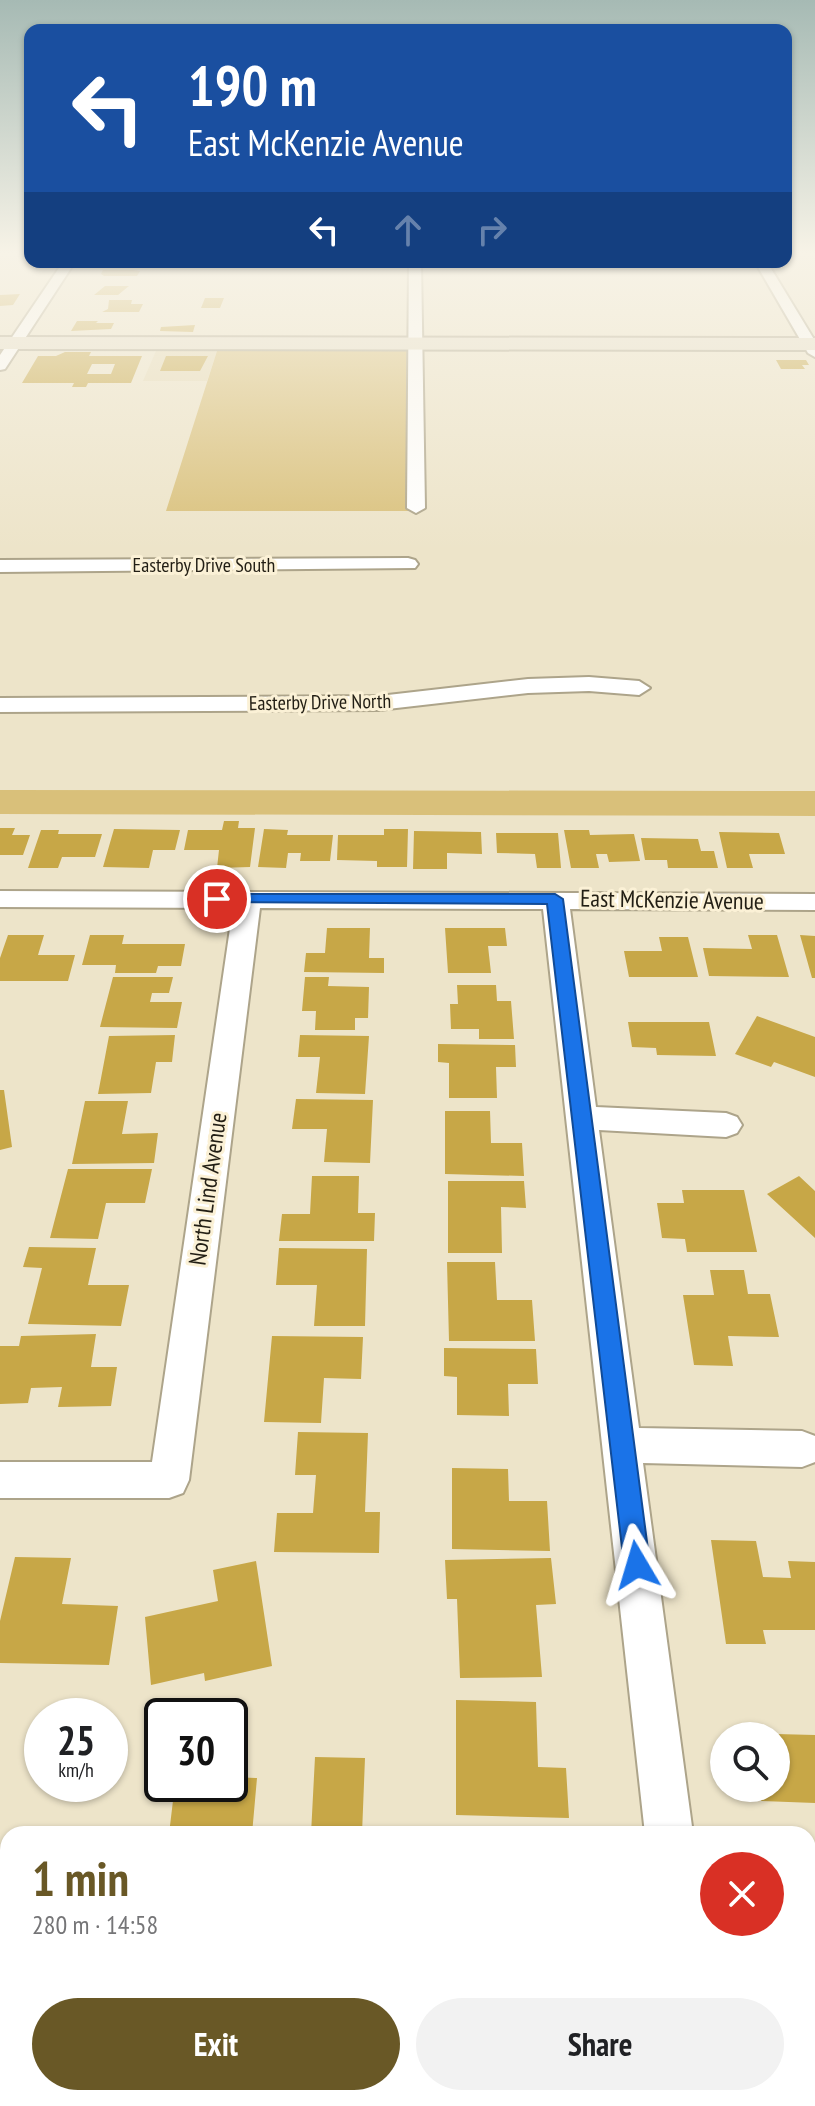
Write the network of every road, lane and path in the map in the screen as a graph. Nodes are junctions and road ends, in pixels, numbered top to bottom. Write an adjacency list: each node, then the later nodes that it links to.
1 (413, 353): 2 (street)
2 (416, 508)
3 (408, 564): 4 (street, Easterby Drive South)
4 (0, 566)
5 (639, 688): 6 (street, Easterby Drive North)
6 (0, 705)
7 (0, 899): 8 (street, East McKenzie Avenue)
8 (248, 899): 9 (street, East McKenzie Avenue); 15 (street, North Lind Avenue)
9 (555, 899): 10 (street, East McKenzie Avenue); 11 (street)
10 (815, 902)
11 (581, 1118): 12 (street); 13 (street)
12 (726, 1125)
13 (623, 1445): 14 (street); 16 (street)
14 (802, 1449)
15 (0, 1480)
16 (668, 1826)

